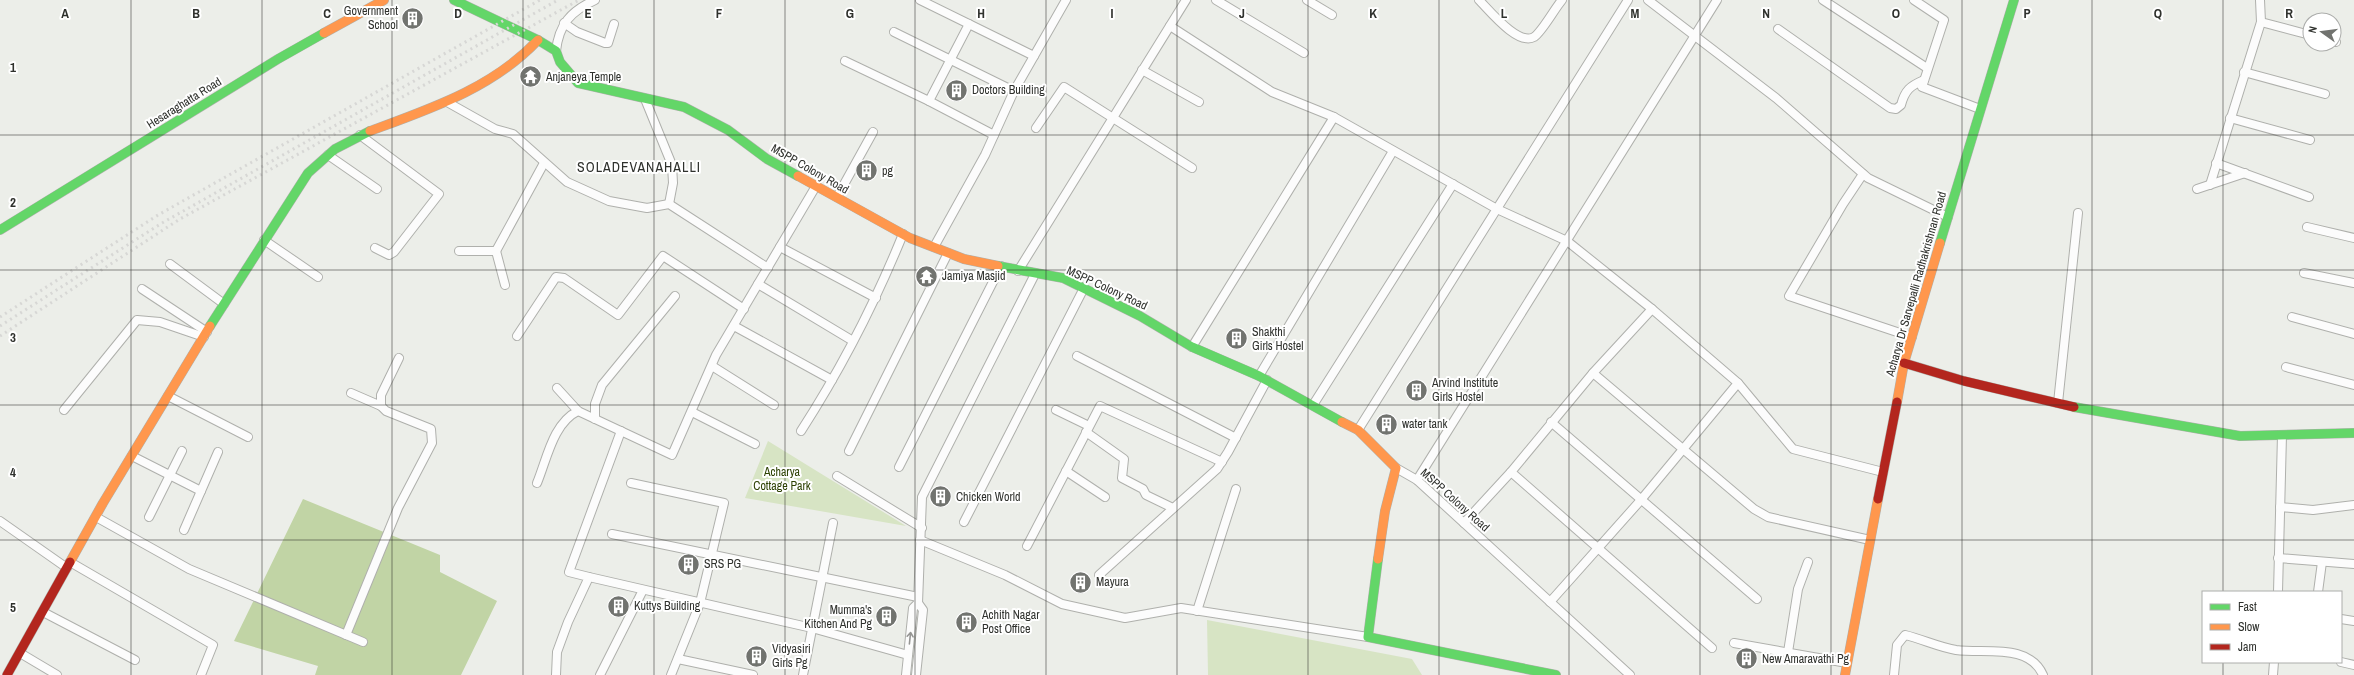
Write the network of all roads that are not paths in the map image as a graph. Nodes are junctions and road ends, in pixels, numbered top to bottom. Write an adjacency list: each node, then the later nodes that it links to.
1 (384, 0): 72 (street, Hesaraghatta Road)
2 (454, 0): 28 (street)
3 (595, 0): 20 (street)
4 (920, 0): 22 (street)
5 (1066, 0): 31 (street)
6 (1186, 0): 23 (street)
7 (1216, 0): 30 (street)
8 (1307, 0): 18 (street)
9 (1479, 0): 10 (street)
10 (1562, 0)
11 (1628, 0): 68 (street)
12 (1648, 0): 27 (street)
13 (1718, 0): 27 (street)
14 (1823, 0): 34 (street)
15 (1914, 0): 34 (street)
16 (2014, 0): 44 (street, Acharya Dr Sarvepalli Radhakrishnan Road)
17 (2260, 0): 19 (street)
18 (1332, 15)
19 (2261, 22): 26 (street); 36 (street)
20 (564, 23): 21 (street); 29 (street)
21 (614, 24)
22 (969, 24): 31 (street); 32 (street)
23 (1170, 26): 35 (street); 46 (street)
24 (1778, 29): 37 (street)
25 (894, 32): 32 (street)
26 (2302, 33)
27 (1695, 37): 59 (street); 76 (street)
28 (538, 40): 29 (street); 42 (street)
29 (556, 51): 40 (street, MSPP Colony Road)
30 (1304, 53)
31 (1034, 56): 38 (street)
32 (950, 59): 38 (street); 41 (street)
33 (845, 61): 41 (street)
34 (1927, 68): 37 (street)
35 (1142, 70): 43 (street); 45 (street)
36 (2244, 72): 39 (street); 47 (street)
37 (1924, 80): 44 (street)
38 (1014, 91): 51 (street)
39 (2325, 94)
40 (645, 99): 62 (street, MSPP Colony Road); 67 (street)
41 (929, 100): 51 (street)
42 (446, 102): 50 (street); 55 (street)
43 (1199, 102)
44 (1980, 109): 70 (street, Acharya Dr Sarvepalli Radhakrishnan Road)
45 (1112, 117): 48 (street); 57 (street); 86 (street)
46 (1334, 117): 53 (street); 107 (street)
47 (2230, 118): 52 (street); 56 (street)
48 (1036, 128)
49 (873, 132): 65 (street)
50 (360, 135): 54 (street); 79 (street)
51 (994, 135): 78 (street)
52 (2310, 140)
53 (1393, 151): 60 (street); 114 (street)
54 (328, 155): 63 (street); 75 (street)
55 (544, 163): 67 (street); 81 (street)
56 (2216, 163): 58 (street); 61 (street)
57 (1192, 168)
58 (2245, 173): 61 (street); 66 (street)
59 (1863, 174): 70 (street); 105 (street)
60 (1453, 184): 68 (street); 123 (street)
61 (2210, 185): 64 (street)
62 (816, 186): 65 (street, MSPP Colony Road); 77 (street)
63 (377, 189)
64 (2198, 189)
65 (837, 198): 73 (street, MSPP Colony Road)
66 (2309, 198)
67 (669, 204): 85 (street)
68 (1498, 209): 76 (street); 132 (street)
69 (2078, 213): 121 (street)
70 (1948, 217): 105 (street, Acharya Dr Sarvepalli Radhakrishnan Road)
71 (2307, 227): 74 (street)
72 (0, 230)
73 (903, 234): 78 (street, MSPP Colony Road); 96 (street)
74 (2354, 238)
75 (264, 240): 89 (street); 97 (street)
76 (1568, 241): 99 (street); 153 (street)
77 (780, 247): 85 (street); 96 (street)
78 (934, 247): 82 (street, MSPP Colony Road)
79 (375, 248)
80 (459, 251): 81 (street)
81 (496, 251): 92 (street)
82 (948, 253): 84 (street, MSPP Colony Road); 142 (street)
83 (170, 264): 97 (street)
84 (1001, 266): 86 (street, MSPP Colony Road); 146 (street)
85 (768, 268): 91 (street)
86 (1018, 271): 88 (street, MSPP Colony Road)
87 (2304, 273): 90 (street)
88 (1035, 274): 93 (street, MSPP Colony Road); 169 (street)
89 (318, 277)
90 (2354, 283)
91 (758, 284): 98 (street); 106 (street)
92 (505, 285)
93 (1084, 288): 107 (street, MSPP Colony Road); 166 (street)
94 (142, 290): 103 (street)
95 (675, 296): 129 (street)
96 (876, 298): 106 (street)
97 (224, 304): 103 (street)
98 (744, 309): 101 (street); 104 (street)
99 (1652, 309): 113 (street); 116 (street)
100 (2292, 317): 102 (street)
101 (734, 326): 111 (street); 115 (street)
102 (2354, 334)
103 (205, 335): 120 (street); 125 (street)
104 (517, 336)
105 (1912, 337): 110 (street, Acharya Dr Sarvepalli Radhakrishnan Road)
106 (853, 341): 115 (street)
107 (1192, 347): 114 (street, MSPP Colony Road)
108 (1077, 356): 138 (street)
109 (399, 358): 124 (street)
110 (1904, 363): 121 (street); 150 (street, Acharya Dr Sarvepalli Radhakrishnan Road)
111 (712, 366): 122 (street); 128 (street)
112 (2286, 367): 117 (street)
113 (1593, 373): 130 (street); 140 (street)
114 (1263, 378): 123 (street, MSPP Colony Road); 138 (street)
115 (832, 380): 134 (street)
116 (1738, 382): 140 (street); 150 (street)
117 (2354, 385)
118 (557, 388): 127 (street)
119 (350, 393): 124 (street)
120 (168, 396): 137 (street); 144 (street)
121 (2058, 403): 136 (street)
122 (774, 405)
123 (1313, 405): 132 (street, MSPP Colony Road)
124 (381, 406): 197 (street)
125 (64, 410)
126 (1056, 410): 131 (street)
127 (578, 411): 129 (street); 154 (street)
128 (692, 412): 133 (street); 139 (street)
129 (595, 419): 133 (street)
130 (1551, 422): 149 (street); 159 (street)
131 (1088, 430): 145 (street); 148 (street); 162 (street)
132 (1358, 430): 147 (street, MSPP Colony Road)
133 (621, 431): 183 (street)
134 (801, 431)
135 (2354, 433): 136 (street)
136 (2282, 435): 161 (street)
137 (248, 437)
138 (1236, 438): 145 (street)
139 (755, 444)
140 (1684, 449): 159 (street); 173 (street)
141 (182, 450): 151 (street)
142 (850, 451)
143 (218, 452): 157 (street)
144 (132, 456): 151 (street); 163 (street)
145 (1222, 462): 162 (street)
146 (899, 467)
147 (1396, 468): 153 (street, MSPP Colony Road); 198 (street)
148 (1066, 471): 158 (street); 174 (street)
149 (1510, 472): 168 (street); 175 (street)
150 (1883, 472): 173 (street, Acharya Dr Sarvepalli Radhakrishnan Road)
151 (169, 475): 157 (street); 164 (street)
152 (837, 476): 169 (street)
153 (1417, 480): 168 (street, MSPP Colony Road)
154 (537, 483)
155 (631, 483): 176 (street)
156 (1236, 489): 192 (street)
157 (201, 491): 170 (street)
158 (1105, 497)
159 (1640, 501): 175 (street); 188 (street)
160 (2354, 505): 161 (street)
161 (2280, 507): 177 (street)
162 (1173, 508): 182 (street)
163 (96, 517): 181 (street); 197 (street)
164 (149, 517)
165 (0, 521): 181 (street)
166 (964, 522)
167 (833, 523): 184 (street)
168 (1464, 523): 190 (street, MSPP Colony Road)
169 (922, 528): 172 (street)
170 (184, 530)
171 (612, 534): 176 (street)
172 (920, 540): 189 (street); 192 (street)
173 (1870, 540): 208 (street, Acharya Dr Sarvepalli Radhakrishnan Road)
174 (1027, 546)
175 (1597, 547): 190 (street); 201 (street)
176 (713, 554): 184 (street); 191 (street)
177 (2278, 558): 179 (street); 186 (street)
178 (1808, 562): 202 (street)
179 (2322, 562): 180 (street); 187 (street)
180 (2354, 564)
181 (69, 565): 193 (street); 213 (street)
182 (1099, 575)
183 (589, 577): 185 (street); 214 (street)
184 (824, 577): 189 (street); 196 (street)
185 (643, 590): 191 (street); 215 (street)
186 (2278, 591)
187 (2318, 591)
188 (1757, 599)
189 (918, 600): 204 (street, one-way to 189); 220 (street)
190 (1550, 602): 222 (street, MSPP Colony Road)
191 (700, 604): 196 (street); 205 (street)
192 (1197, 611): 198 (street)
193 (43, 612): 203 (street); 206 (street)
194 (2342, 619): 195 (street)
195 (2354, 621)
196 (812, 628): 204 (street); 218 (street)
197 (346, 635): 199 (street)
198 (1368, 637): 221 (street)
199 (363, 642)
200 (1734, 642): 202 (street)
201 (1712, 648)
202 (1788, 652): 208 (street)
203 (20, 653): 211 (street); 212 (street)
204 (908, 655): 219 (street)
205 (678, 659): 216 (street); 217 (street)
206 (135, 660)
207 (2342, 662): 210 (street)
208 (1847, 663): 223 (street, Acharya Dr Sarvepalli Radhakrishnan Road)
209 (2274, 663): 226 (street)
210 (2354, 665)
211 (7, 675)
212 (57, 675)
213 (201, 675)
214 (556, 675)
215 (600, 675)
216 (671, 675)
217 (752, 675)
218 (803, 675)
219 (906, 675)
220 (916, 675)
221 (1556, 675)
222 (1630, 675)
223 (1845, 675)
224 (1894, 675): 225 (street)
225 (2043, 675)
226 (2273, 675)

